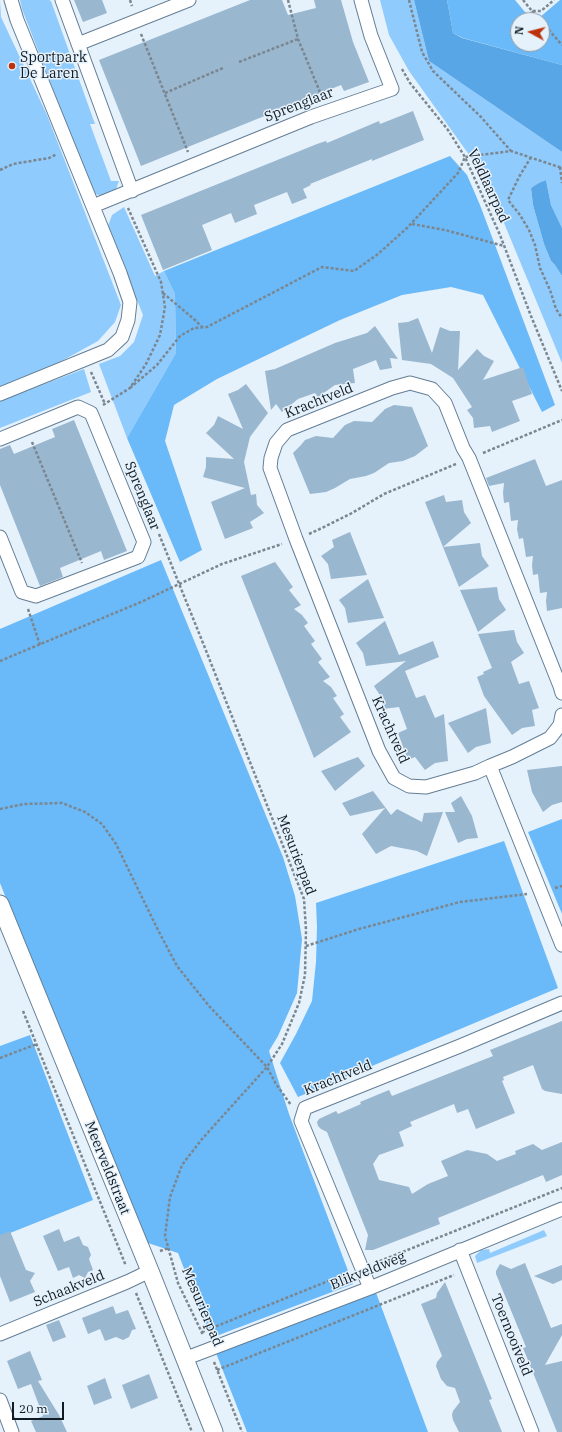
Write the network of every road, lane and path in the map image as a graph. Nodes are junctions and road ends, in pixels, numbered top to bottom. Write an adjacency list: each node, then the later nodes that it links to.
1 (11, 0): 21 (street)
2 (62, 0): 14 (street)
3 (130, 0): 11 (path)
4 (189, 0): 11 (street)
5 (288, 0): 13 (path)
6 (361, 0): 20 (street, Sprenglaar)
7 (409, 0): 22 (path)
8 (523, 0): 10 (path)
9 (554, 0): 10 (path)
10 (532, 11)
11 (136, 21): 14 (street); 19 (path)
12 (550, 31): 15 (path)
13 (298, 39): 16 (path); 20 (path)
14 (78, 44): 29 (street)
15 (562, 45)
16 (239, 62)
17 (223, 68): 19 (path)
18 (401, 68): 23 (path, Veldlaarpad)
19 (165, 93): 25 (path)
20 (328, 111): 25 (street, Sprenglaar)
21 (70, 149): 27 (path); 30 (street)
22 (511, 151): 23 (path); 24 (path)
23 (465, 157): 31 (path); 32 (path, Veldlaarpad)
24 (531, 157): 26 (path); 34 (path)
25 (193, 165): 29 (street, Sprenglaar)
26 (561, 168): 28 (path)
27 (0, 170)
28 (562, 183)
29 (132, 191): 30 (street, Sprenglaar)
30 (93, 206): 36 (street)
31 (412, 224): 32 (path); 35 (path)
32 (505, 246): 38 (path, Veldlaarpad)
33 (162, 292): 35 (path)
34 (562, 318)
35 (202, 327): 37 (path)
36 (86, 359): 39 (street); 40 (path)
37 (130, 388)
38 (562, 391)
39 (0, 394)
40 (107, 411)
41 (26, 429): 42 (street, Sprenglaar); 45 (path); 45 (street, Sprenglaar)
42 (0, 439)
43 (158, 533): 56 (path, Mesurierpad)
44 (0, 537): 46 (street)
45 (87, 576): 46 (street, Sprenglaar)
46 (22, 592): 47 (path)
47 (40, 645)
48 (562, 693): 50 (street, Krachtveld)
49 (562, 715): 50 (street, Krachtveld)
50 (490, 766): 53 (street)
51 (0, 809): 61 (path)
52 (562, 886): 53 (path)
53 (541, 892): 55 (street); 56 (path)
54 (0, 904): 68 (street, Meerveldstraat)
55 (562, 945)
56 (306, 946): 61 (path, Mesurierpad)
57 (562, 1003): 62 (street, Krachtveld)
58 (23, 1010): 59 (path, Meerveldstraat)
59 (36, 1044): 60 (path); 69 (path, Meerveldstraat)
60 (0, 1058)
61 (266, 1067): 62 (path); 71 (path, Mesurierpad)
62 (303, 1116): 66 (street, Krachtveld)
63 (562, 1188): 66 (path)
64 (562, 1209): 65 (street, Blikveldweg)
65 (460, 1250): 67 (street, Toernooiveld); 70 (street, Blikveldweg)
66 (361, 1268): 70 (street, Krachtveld); 71 (path)
67 (467, 1270): 75 (path); 81 (street, Toernooiveld)
68 (150, 1271): 69 (street, Schaakveld); 74 (street, Meerveldstraat)
69 (131, 1280): 72 (street, Schaakveld); 78 (path, Meerveldstraat)
70 (370, 1288): 73 (street, Blikveldweg)
71 (202, 1332): 73 (path, Mesurierpad)
72 (0, 1334)
73 (209, 1350): 74 (street, Blikveldweg); 75 (path, Mesurierpad)
74 (184, 1359): 79 (street, Meerveldstraat)
75 (217, 1370): 80 (path, Mesurierpad)
76 (0, 1400): 77 (street)
77 (12, 1432)
78 (192, 1432)
79 (214, 1432)
80 (242, 1432)
81 (532, 1432)

